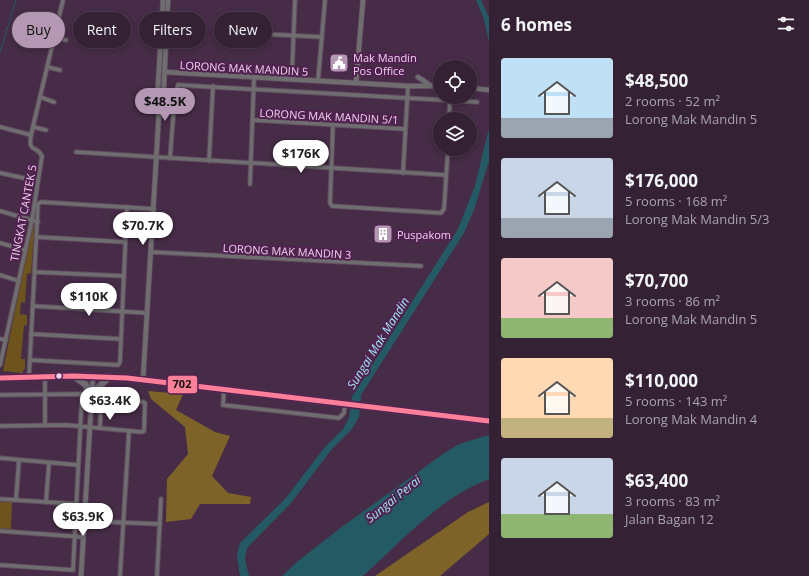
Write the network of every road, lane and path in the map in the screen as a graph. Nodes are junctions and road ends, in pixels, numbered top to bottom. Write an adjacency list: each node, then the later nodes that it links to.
1 (63, 0): 7 (street)
2 (163, 0): 12 (street)
3 (168, 0): 12 (street)
4 (295, 0): 9 (street)
5 (325, 0): 10 (street)
6 (363, 0): 23 (street)
7 (60, 12)
8 (272, 34): 9 (street)
9 (292, 35): 10 (street); 16 (street)
10 (322, 37): 20 (street)
11 (52, 48): 13 (street)
12 (163, 60): 15 (street); 17 (street); 21 (street)
13 (47, 67): 14 (street); 30 (street)
14 (60, 70)
15 (165, 72): 17 (street, LORONG MAK MANDIN 5); 21 (street); 22 (street, LORONG MAK MANDIN 5)
16 (292, 73)
17 (183, 74): 19 (street, LORONG MAK MANDIN 5); 22 (street)
18 (418, 77): 24 (street)
19 (254, 78): 20 (street, LORONG MAK MANDIN 5); 27 (street)
20 (318, 81): 23 (street, LORONG MAK MANDIN 5)
21 (158, 82): 34 (street)
22 (164, 82): 34 (street, LORONG MAK MANDIN 5)
23 (356, 83): 26 (street, LORONG MAK MANDIN 5)
24 (432, 85): 26 (street, LORONG MAK MANDIN 5)
25 (213, 86): 27 (street); 45 (street); 46 (street)
26 (408, 86): 31 (street)
27 (254, 88): 31 (street); 35 (street)
28 (477, 89): 29 (street)
29 (488, 90)
30 (40, 97): 33 (street); 38 (street)
31 (408, 97): 32 (street); 39 (street)
32 (433, 99)
33 (54, 102)
34 (159, 112): 44 (street, LORONG MAK MANDIN 5)
35 (253, 120): 36 (street, LORONG MAK MANDIN 5/1); 47 (street)
36 (333, 125): 39 (street, LORONG MAK MANDIN 5/1); 48 (street)
37 (0, 127): 41 (street)
38 (33, 127): 40 (street); 41 (street)
39 (405, 129): 50 (street)
40 (46, 130)
41 (31, 134): 52 (street, TINGKAT CANTEK 5)
42 (76, 152): 44 (street)
43 (447, 156): 51 (street)
44 (156, 158): 45 (street); 55 (street, LORONG MAK MANDIN 5)
45 (170, 158): 46 (street)
46 (209, 161): 47 (street)
47 (251, 163): 48 (street); 53 (street)
48 (331, 168): 50 (street); 51 (street)
49 (0, 173): 52 (street)
50 (402, 173): 51 (street)
51 (446, 175)
52 (38, 181): 57 (street, TINGKAT CANTEK 5)
53 (250, 184)
54 (127, 207): 55 (street); 58 (street); 60 (street)
55 (154, 209): 63 (street, LORONG MAK MANDIN 5)
56 (0, 211): 57 (street)
57 (32, 220): 58 (street); 62 (street, TINGKAT CANTEK 5)
58 (38, 222): 59 (street)
59 (37, 237): 60 (street); 65 (street)
60 (125, 242): 67 (street)
61 (0, 243): 62 (street)
62 (25, 250): 68 (street, TINGKAT CANTEK 5)
63 (151, 252): 64 (street, LORONG MAK MANDIN 3); 71 (street, LORONG MAK MANDIN 5)
64 (421, 266)
65 (35, 272): 67 (street); 69 (street)
66 (0, 275): 68 (street)
67 (124, 276): 70 (street)
68 (19, 281): 75 (street, TINGKAT CANTEK 5)
69 (33, 306): 70 (street); 72 (street)
70 (122, 311): 71 (street); 74 (street)
71 (147, 312): 84 (street, LORONG MAK MANDIN 5)
72 (31, 334): 74 (street); 76 (street)
73 (0, 339): 75 (street)
74 (121, 339): 76 (street)
75 (6, 340): 77 (street, TINGKAT CANTEK 5)
76 (30, 360): 81 (street)
77 (0, 365)
78 (45, 376): 79 (main road); 81 (main road); 86 (street)
79 (74, 376): 80 (main road); 87 (main road)
80 (93, 376): 82 (main road); 87 (street)
81 (29, 377): 83 (main road)
82 (109, 377): 84 (main road); 87 (main road)
83 (0, 378)
84 (143, 380): 85 (main road)
85 (224, 390): 89 (main road); 89 (street)
86 (45, 394): 88 (street); 91 (street); 93 (street)
87 (92, 394): 94 (street)
88 (0, 395)
89 (348, 405): 90 (main road)
90 (489, 420)
91 (45, 424): 92 (street); 93 (street)
92 (0, 426)
93 (81, 426): 94 (street); 100 (street)
94 (90, 427): 95 (street); 106 (street)
95 (100, 428): 96 (street); 96 (street)
96 (129, 431): 107 (street)
97 (0, 458): 98 (street)
98 (19, 460): 99 (street); 103 (street)
99 (48, 463): 100 (street); 104 (street)
100 (78, 466): 105 (street)
101 (0, 499): 103 (street)
102 (162, 499): 108 (street)
103 (16, 500): 104 (street)
104 (46, 502): 105 (street)
105 (77, 504): 110 (street)
106 (84, 521): 107 (street); 111 (street)
107 (123, 523): 108 (street); 114 (street)
108 (160, 524): 115 (street)
109 (0, 531): 110 (street)
110 (75, 536): 111 (street); 112 (street)
111 (84, 537): 113 (street)
112 (0, 565)
113 (81, 576)
114 (120, 576)
115 (157, 576)

